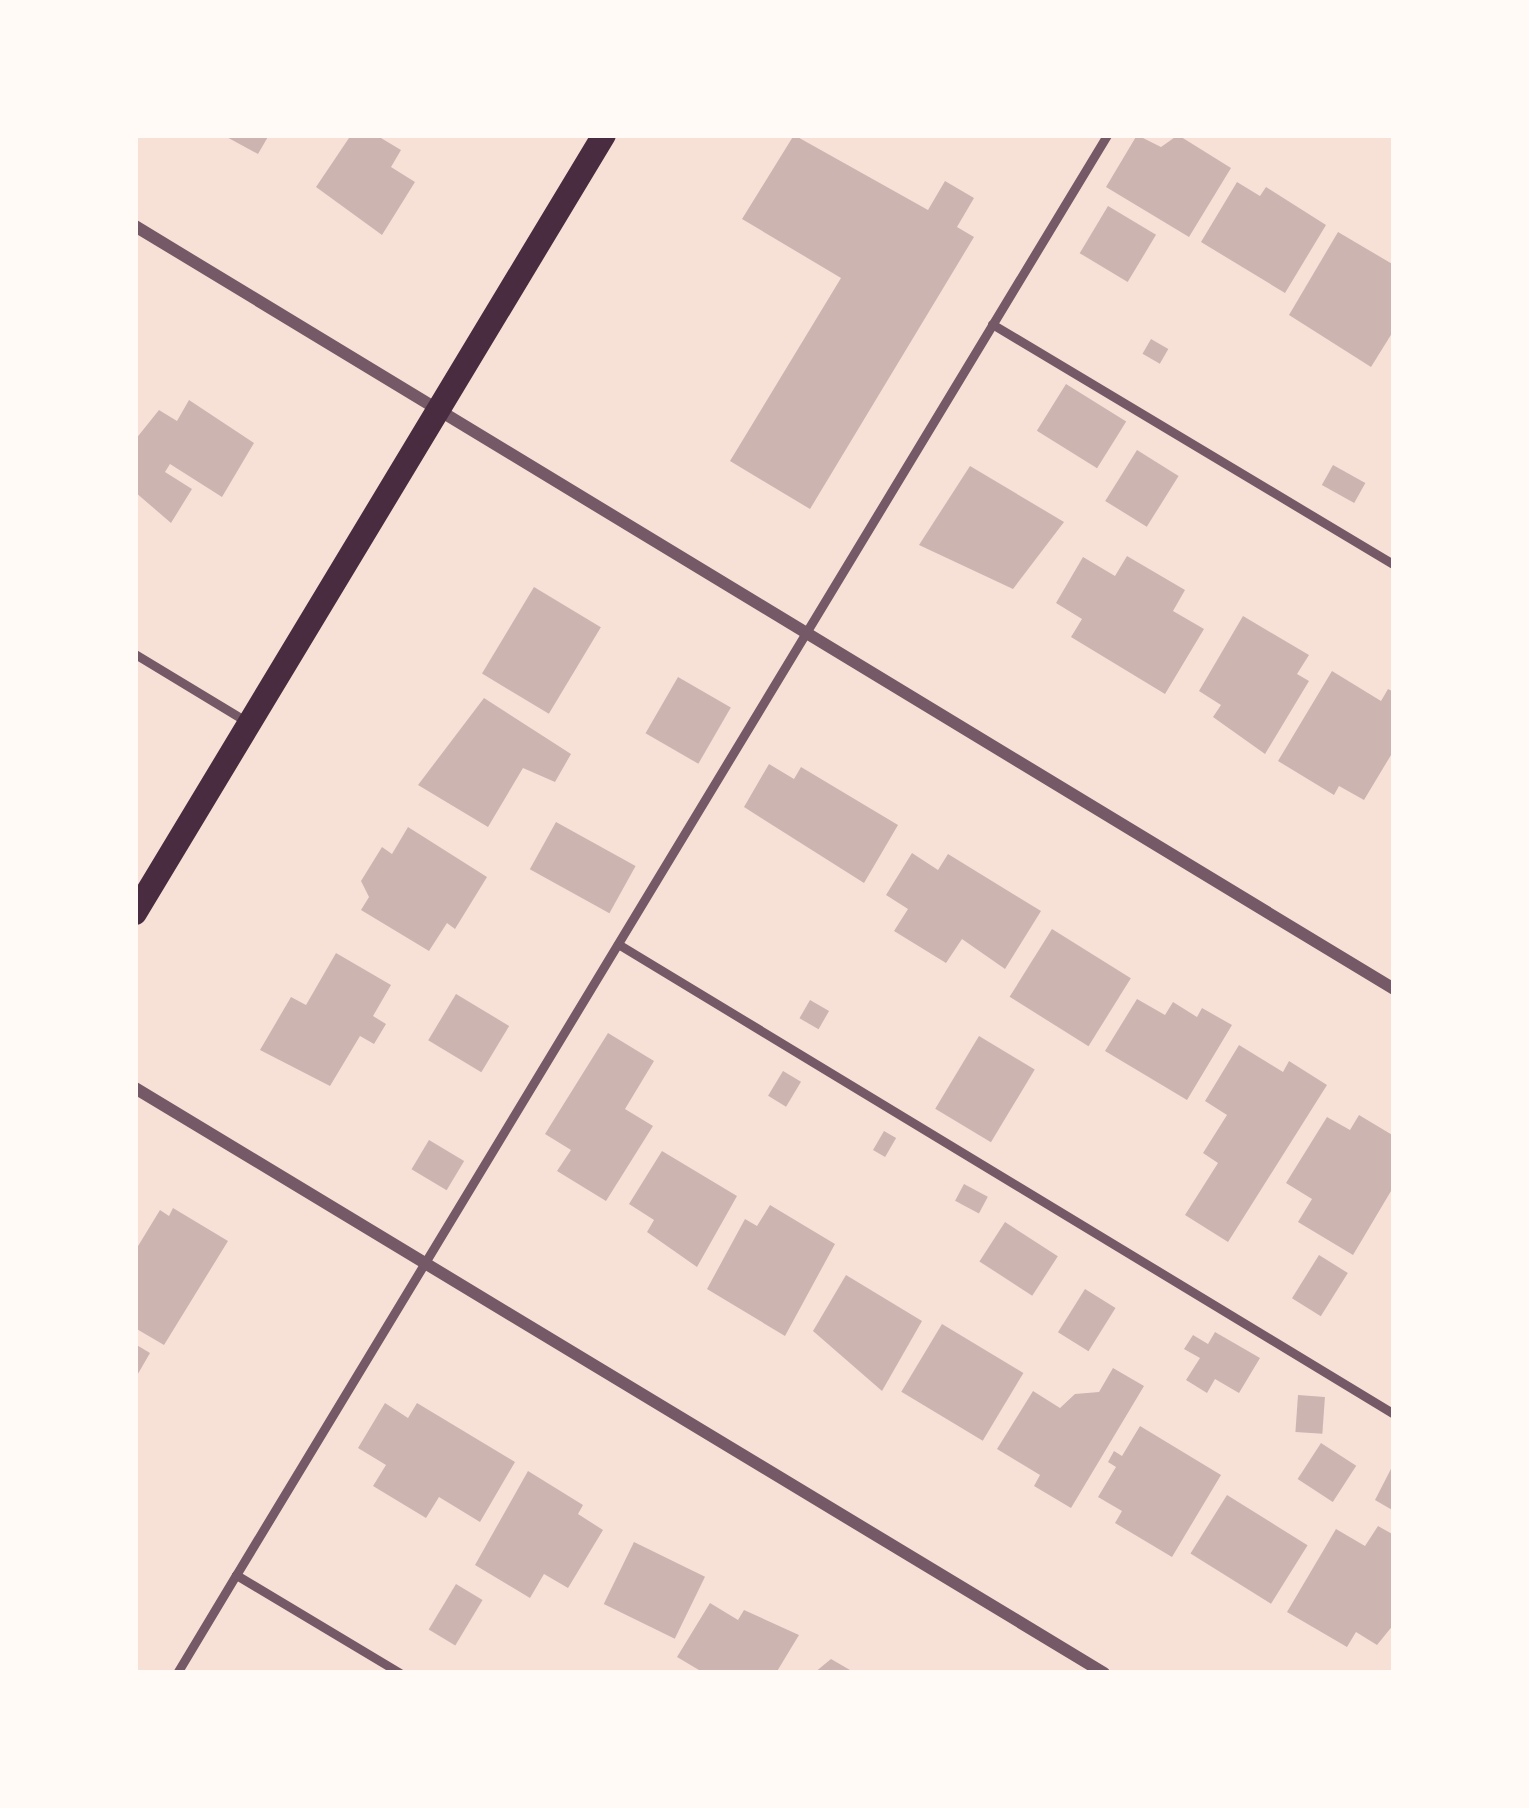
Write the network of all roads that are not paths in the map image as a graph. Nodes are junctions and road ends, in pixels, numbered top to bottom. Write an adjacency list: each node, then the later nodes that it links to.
1 (604, 135): 5 (main road)
2 (1107, 135): 4 (lane)
3 (135, 226): 5 (street)
4 (992, 324): 6 (lane); 7 (lane)
5 (438, 409): 7 (street); 9 (main road)
6 (1394, 565)
7 (807, 632): 11 (lane); 12 (street)
8 (135, 654): 9 (lane)
9 (250, 723): 10 (main road)
10 (135, 913)
11 (618, 944): 14 (lane); 15 (lane)
12 (1394, 989)
13 (135, 1088): 14 (street)
14 (425, 1263): 16 (lane); 19 (street)
15 (1394, 1414)
16 (236, 1575): 17 (lane); 18 (lane)
17 (177, 1673)
18 (400, 1673)
19 (1104, 1673)

